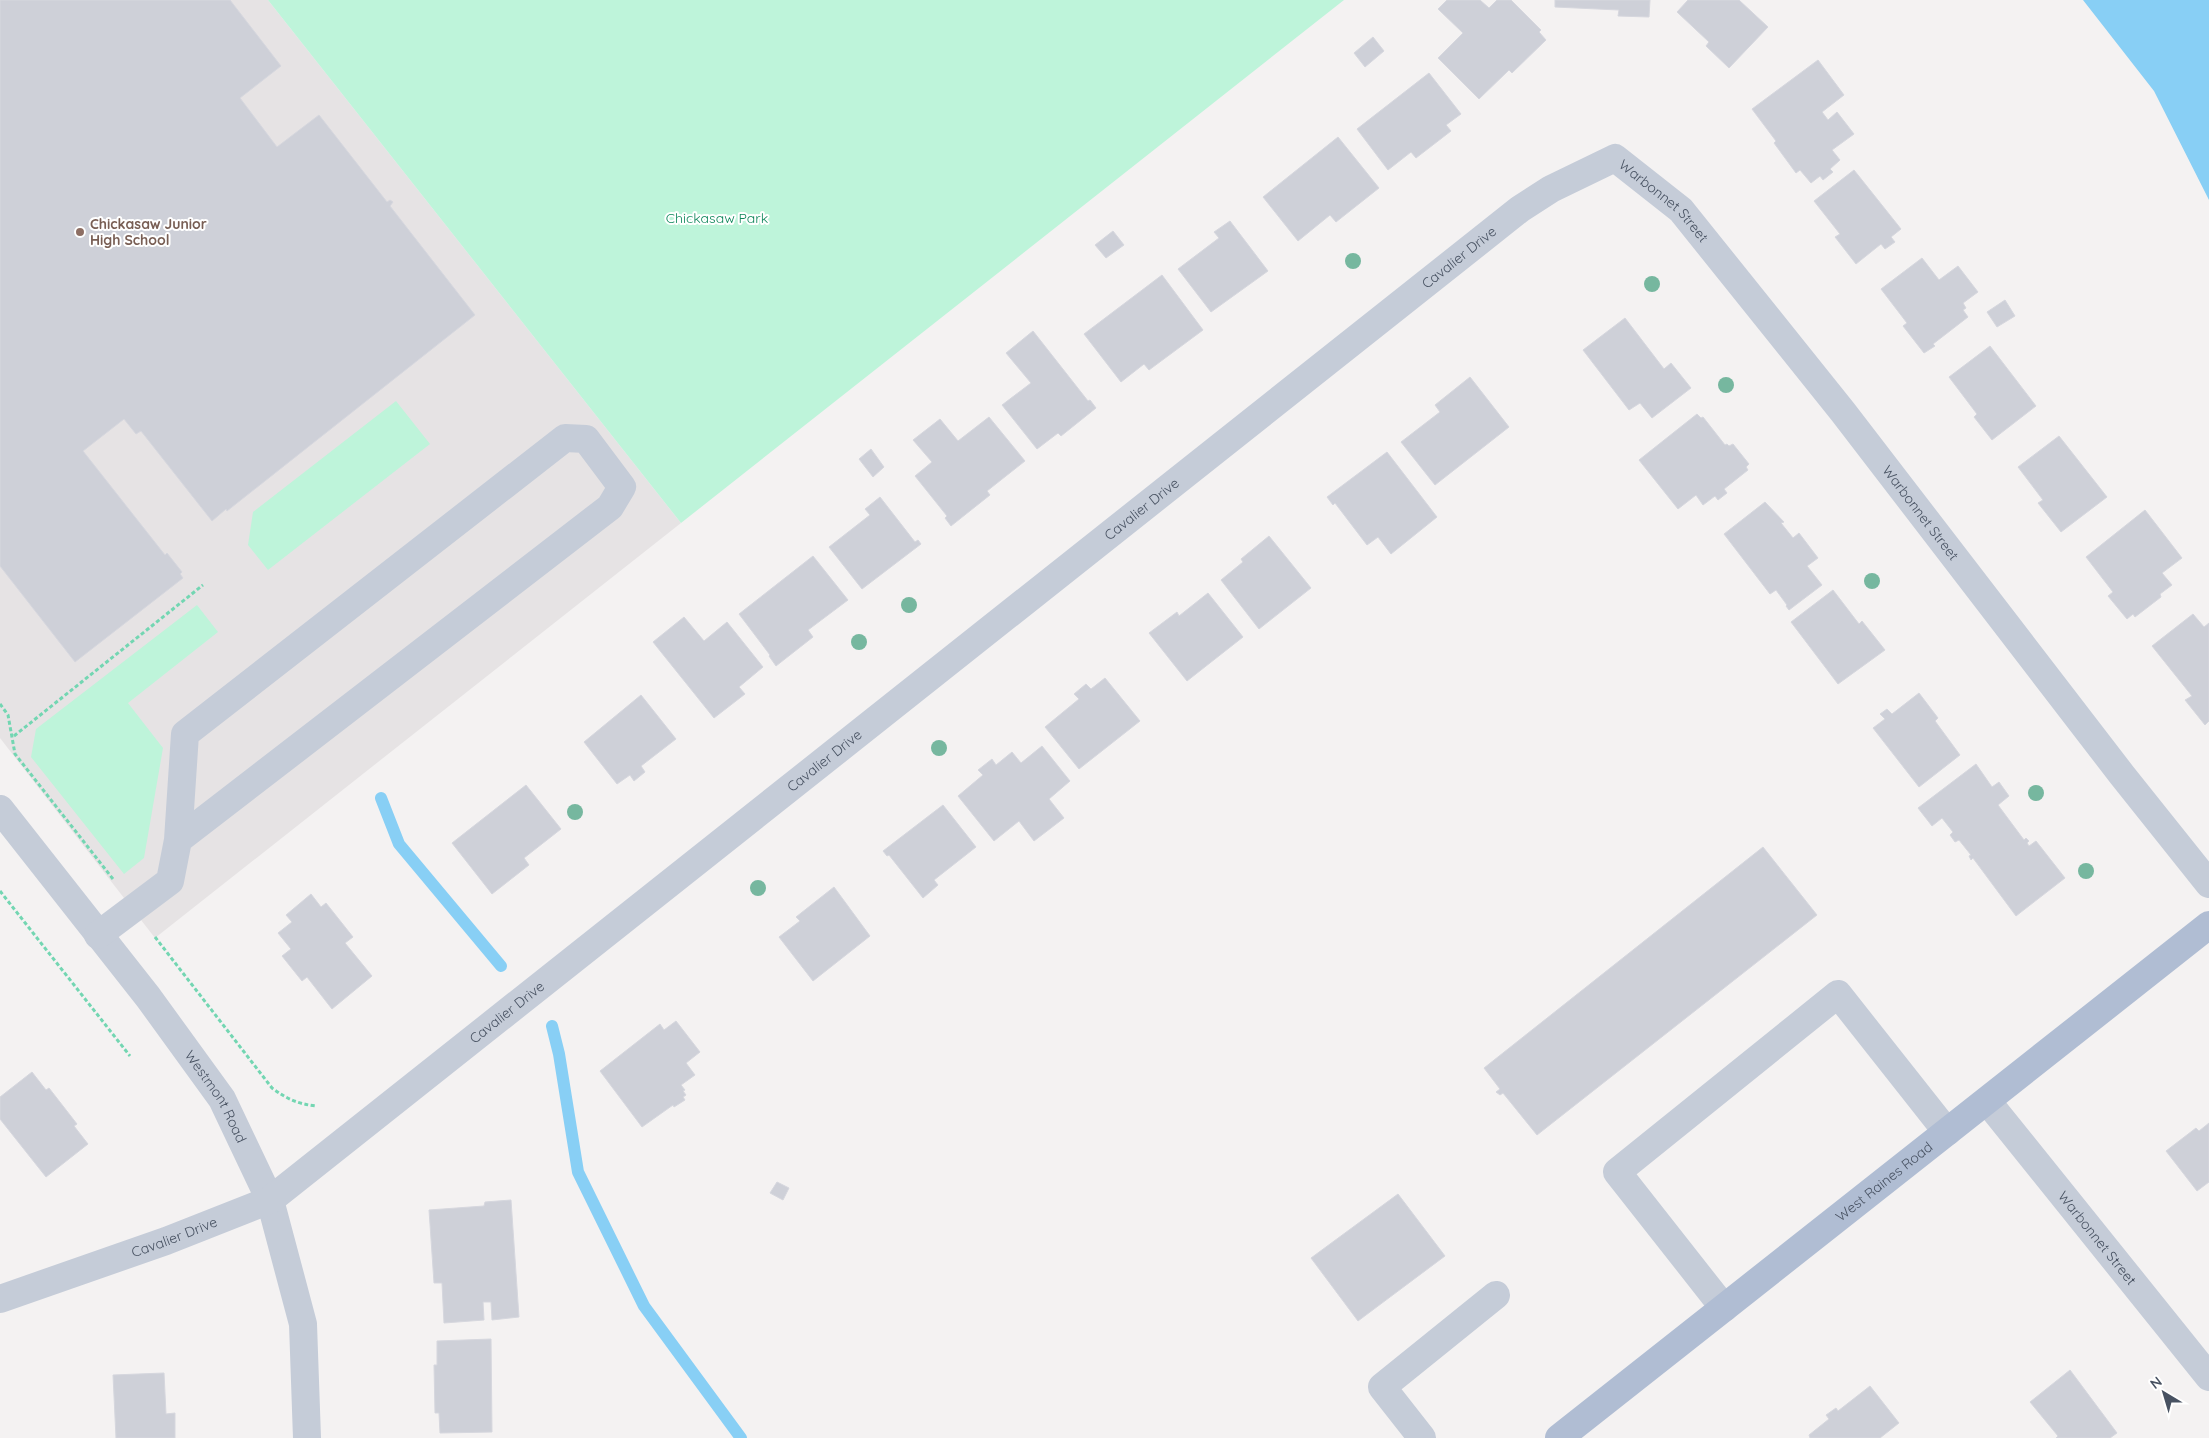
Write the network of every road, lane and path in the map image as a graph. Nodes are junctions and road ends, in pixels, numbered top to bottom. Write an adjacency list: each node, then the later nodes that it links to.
1 (1616, 158): 7 (street, Warbonnet Street); 16 (street, Cavalier Drive)
2 (203, 585): 4 (path)
3 (0, 704): 4 (path)
4 (14, 736): 9 (path)
5 (0, 809): 11 (street, Westmont Road)
6 (178, 840): 6 (street); 9 (street)
7 (2209, 884)
8 (0, 890): 12 (path)
9 (134, 907): 11 (street); 14 (path)
10 (2209, 924): 13 (main road, West Raines Road)
11 (98, 935): 16 (street, Westmont Road)
12 (130, 1056)
13 (1987, 1101): 15 (main road, West Raines Road); 20 (street, Warbonnet Street)
14 (316, 1106)
15 (1947, 1132): 19 (main road, West Raines Road); 19 (street)
16 (270, 1200): 18 (street, Cavalier Drive); 21 (street, Westmont Road)
17 (1496, 1295): 22 (street)
18 (0, 1299)
19 (1724, 1308): 23 (main road, West Raines Road)
20 (2209, 1377)
21 (307, 1438)
22 (1422, 1438)
23 (1559, 1438)

